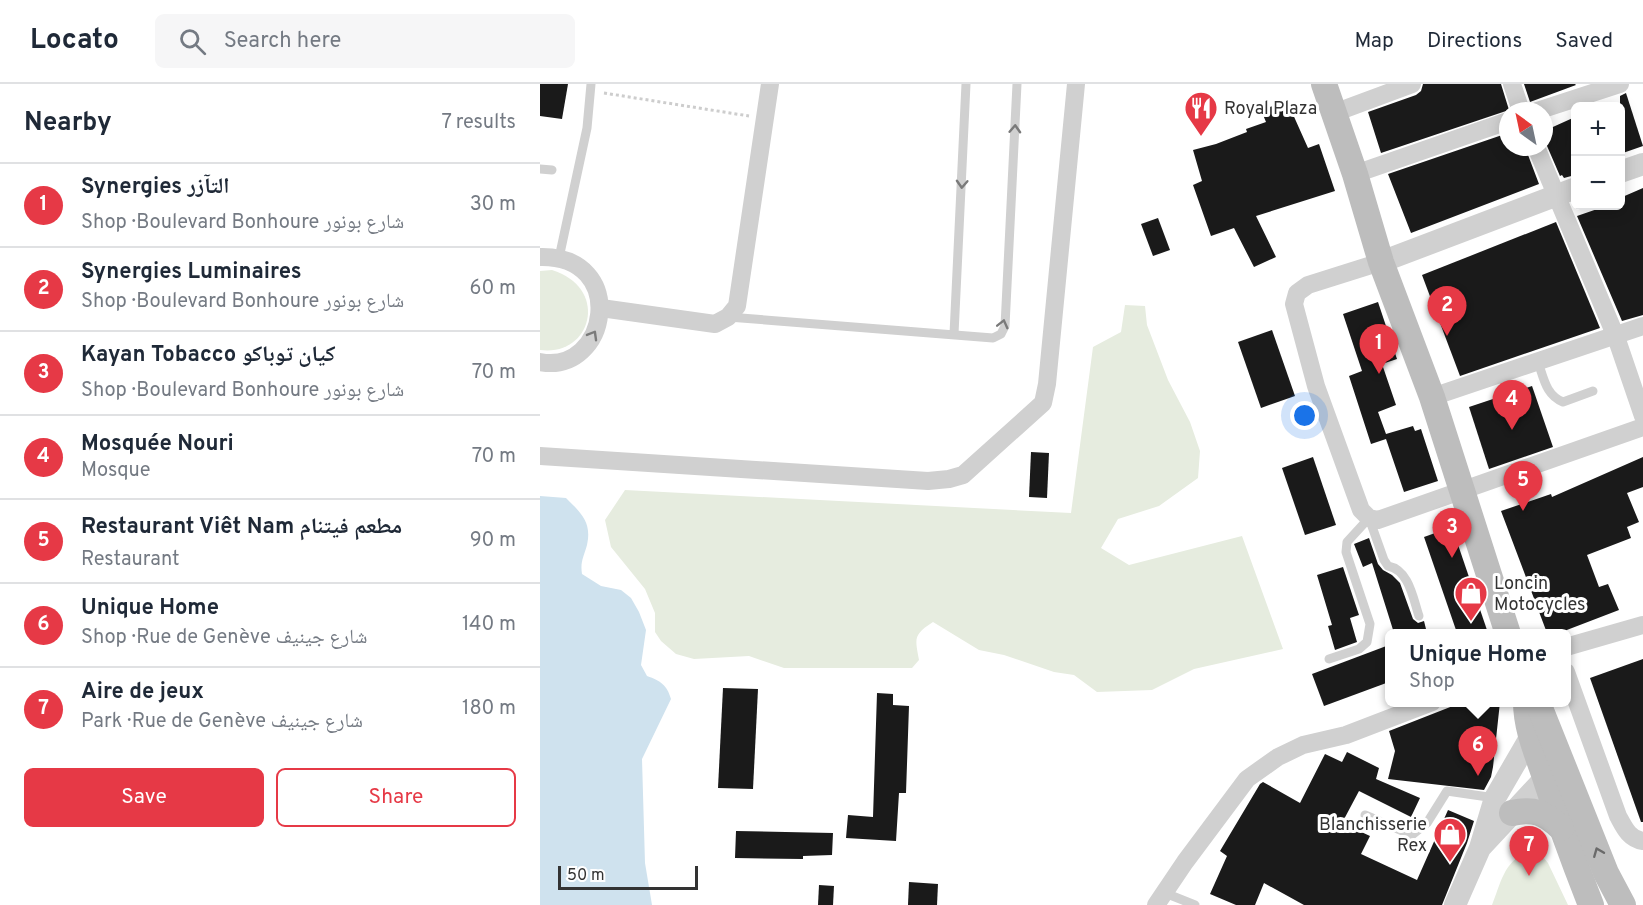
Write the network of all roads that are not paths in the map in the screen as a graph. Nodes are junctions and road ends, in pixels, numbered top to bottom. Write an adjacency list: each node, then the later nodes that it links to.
1 (770, 84): 25 (street)
2 (966, 84): 27 (lane, one-way to 27)
3 (1017, 84): 27 (lane, one-way to 3)
4 (1076, 84): 35 (street)
5 (1324, 84): 12 (main road)
6 (1412, 84): 12 (street)
7 (1512, 84): 10 (street)
8 (1620, 84): 11 (street)
9 (591, 88): 22 (lane)
10 (1518, 102)
11 (1553, 106)
12 (1334, 113): 19 (main road)
13 (1499, 124): 19 (street)
14 (1542, 156): 20 (street)
15 (1643, 164): 18 (street)
16 (540, 169): 17 (lane)
17 (552, 170)
18 (1625, 170)
19 (1355, 174): 23 (main road)
20 (1566, 192): 23 (street); 28 (street)
21 (540, 257): 22 (street)
22 (559, 258): 24 (street)
23 (1381, 262): 32 (main road); 37 (street)
24 (601, 308): 25 (street); 29 (street, one-way to 24)
25 (728, 318): 27 (lane)
26 (1643, 326): 28 (street)
27 (954, 334)
28 (1616, 337): 30 (street); 33 (street)
29 (540, 362)
30 (1538, 362): 31 (lane); 32 (street)
31 (1593, 391)
32 (1432, 397): 36 (main road)
33 (1643, 416)
34 (1643, 427): 36 (street)
35 (540, 456)
36 (1462, 490): 37 (street); 40 (main road)
37 (1369, 518): 38 (lane); 42 (lane)
38 (1419, 616)
39 (1643, 625): 41 (street)
40 (1507, 629)
41 (1571, 645)
42 (1329, 659)
43 (1571, 686): 53 (street)
44 (1419, 707): 54 (street)
45 (1526, 707): 47 (main road)
46 (1539, 707): 48 (main road)
47 (1532, 736): 48 (street); 49 (main road); 50 (street)
48 (1557, 752): 49 (street); 58 (main road, one-way to 48)
49 (1545, 778): 50 (street); 52 (main road)
50 (1504, 805): 51 (lane); 52 (main road); 56 (street)
51 (1365, 815)
52 (1561, 828): 57 (main road)
53 (1643, 841)
54 (1160, 899): 55 (lane)
55 (1195, 905)
56 (1455, 905)
57 (1591, 905)
58 (1623, 905)

